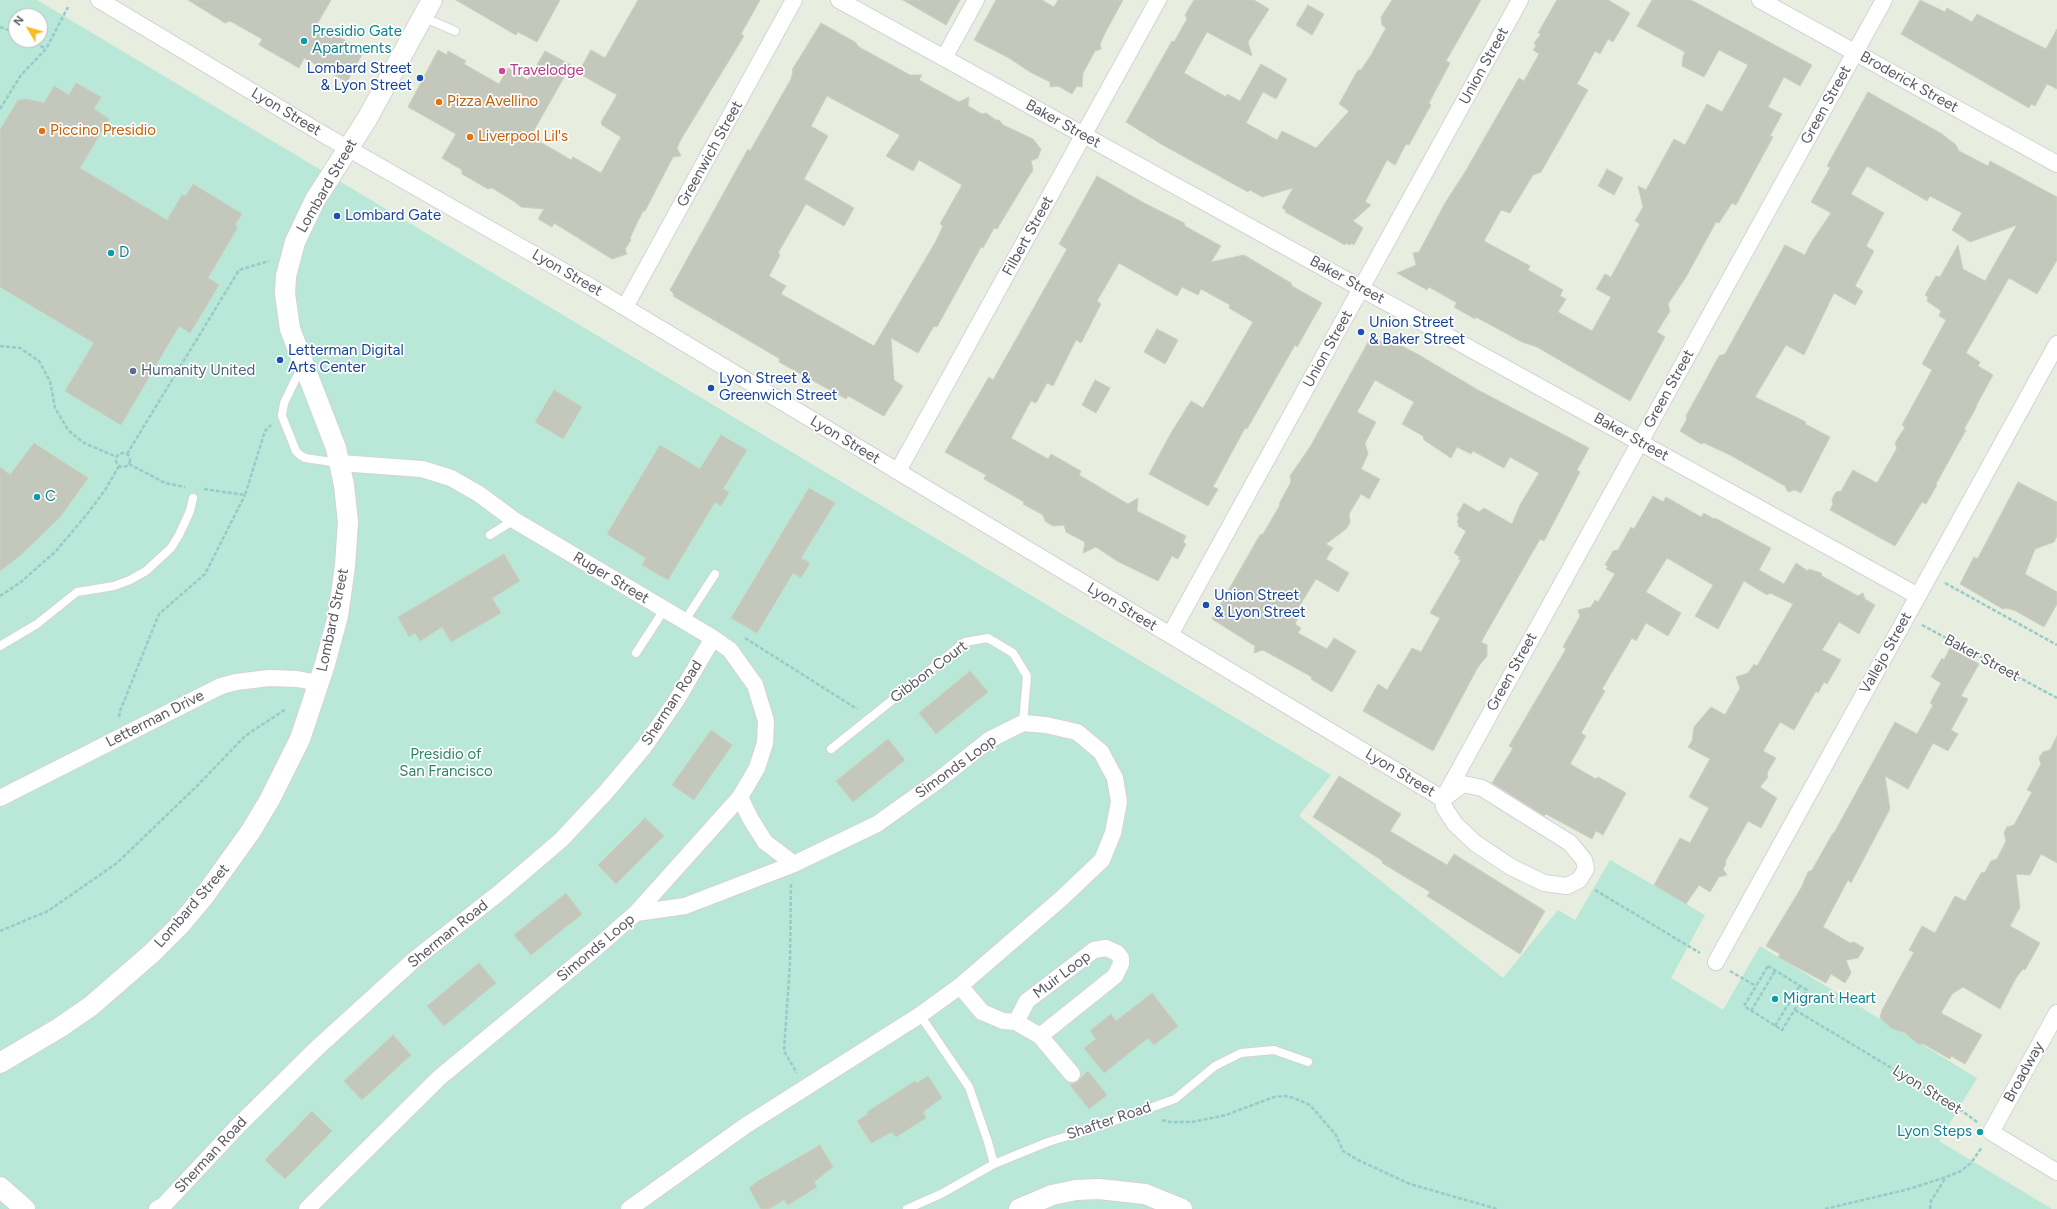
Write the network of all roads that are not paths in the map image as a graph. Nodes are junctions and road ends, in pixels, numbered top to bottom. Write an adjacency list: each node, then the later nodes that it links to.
1 (99, 0): 14 (street, Lyon Street)
2 (794, 0): 17 (street, Greenwich Street)
3 (839, 0): 12 (street, Baker Street)
4 (976, 0): 12 (street)
5 (1158, 0): 13 (street, Filbert Street)
6 (1520, 0): 16 (street, Union Street)
7 (1760, 0): 11 (street, Broderick Street)
8 (1884, 0): 11 (street, Green Street)
9 (428, 8): 10 (lane); 14 (street, Lombard Street)
10 (455, 31)
11 (1855, 52): 15 (street, Broderick Street); 20 (street, Green Street)
12 (944, 58): 13 (street, Baker Street)
13 (1083, 135): 16 (street, Baker Street); 22 (street, Filbert Street)
14 (347, 147): 17 (street, Lyon Street); 19 (street, Lombard Street)
15 (2057, 164)
16 (1361, 288): 20 (street, Baker Street); 30 (street, Union Street)
17 (625, 307): 22 (street, Lyon Street)
18 (2057, 344): 27 (street, Vallejo Street)
19 (302, 365): 21 (street, Lombard Street); 21 (lane)
20 (1640, 442): 27 (street, Baker Street); 39 (street, Green Street)
21 (340, 463): 24 (street, Ruger Street); 34 (street, Lombard Street)
22 (898, 471): 30 (street, Lyon Street)
23 (193, 498): 32 (lane)
24 (514, 520): 25 (lane); 28 (street, Ruger Street)
25 (490, 535)
26 (715, 574): 29 (lane)
27 (1918, 596): 42 (street, Vallejo Street)
28 (664, 610): 29 (street, Ruger Street); 33 (lane)
29 (684, 622): 31 (street, Ruger Street)
30 (1170, 635): 39 (street, Lyon Street)
31 (713, 638): 37 (street, Ruger Street); 55 (street, Sherman Road)
32 (0, 646)
33 (636, 653)
34 (320, 683): 38 (street, Letterman Drive); 49 (street, Lombard Street)
35 (1023, 723): 36 (lane, Gibbon Court); 40 (street, Simonds Loop); 43 (street)
36 (831, 749)
37 (740, 797): 40 (street); 41 (street, Ruger Street)
38 (0, 798)
39 (1443, 798): 39 (street, Lyon Street)
40 (794, 864): 41 (street, Simonds Loop)
41 (636, 913): 56 (street, Simonds Loop)
42 (1716, 962)
43 (960, 986): 45 (street); 46 (street)
44 (2057, 1013): 52 (street, Broadway)
45 (920, 1015): 51 (lane); 57 (street)
46 (1016, 1022): 47 (street); 47 (street, Muir Loop)
47 (1040, 1036): 50 (street)
48 (1308, 1062): 51 (lane, Shafter Road)
49 (0, 1063)
50 (1072, 1074)
51 (994, 1164): 58 (lane, Shafter Road)
52 (2057, 1172)
53 (0, 1187): 54 (street)
54 (25, 1209)
55 (157, 1209)
56 (307, 1209)
57 (629, 1209)
58 (907, 1209)
59 (1019, 1209): 60 (street)
60 (1182, 1209)

